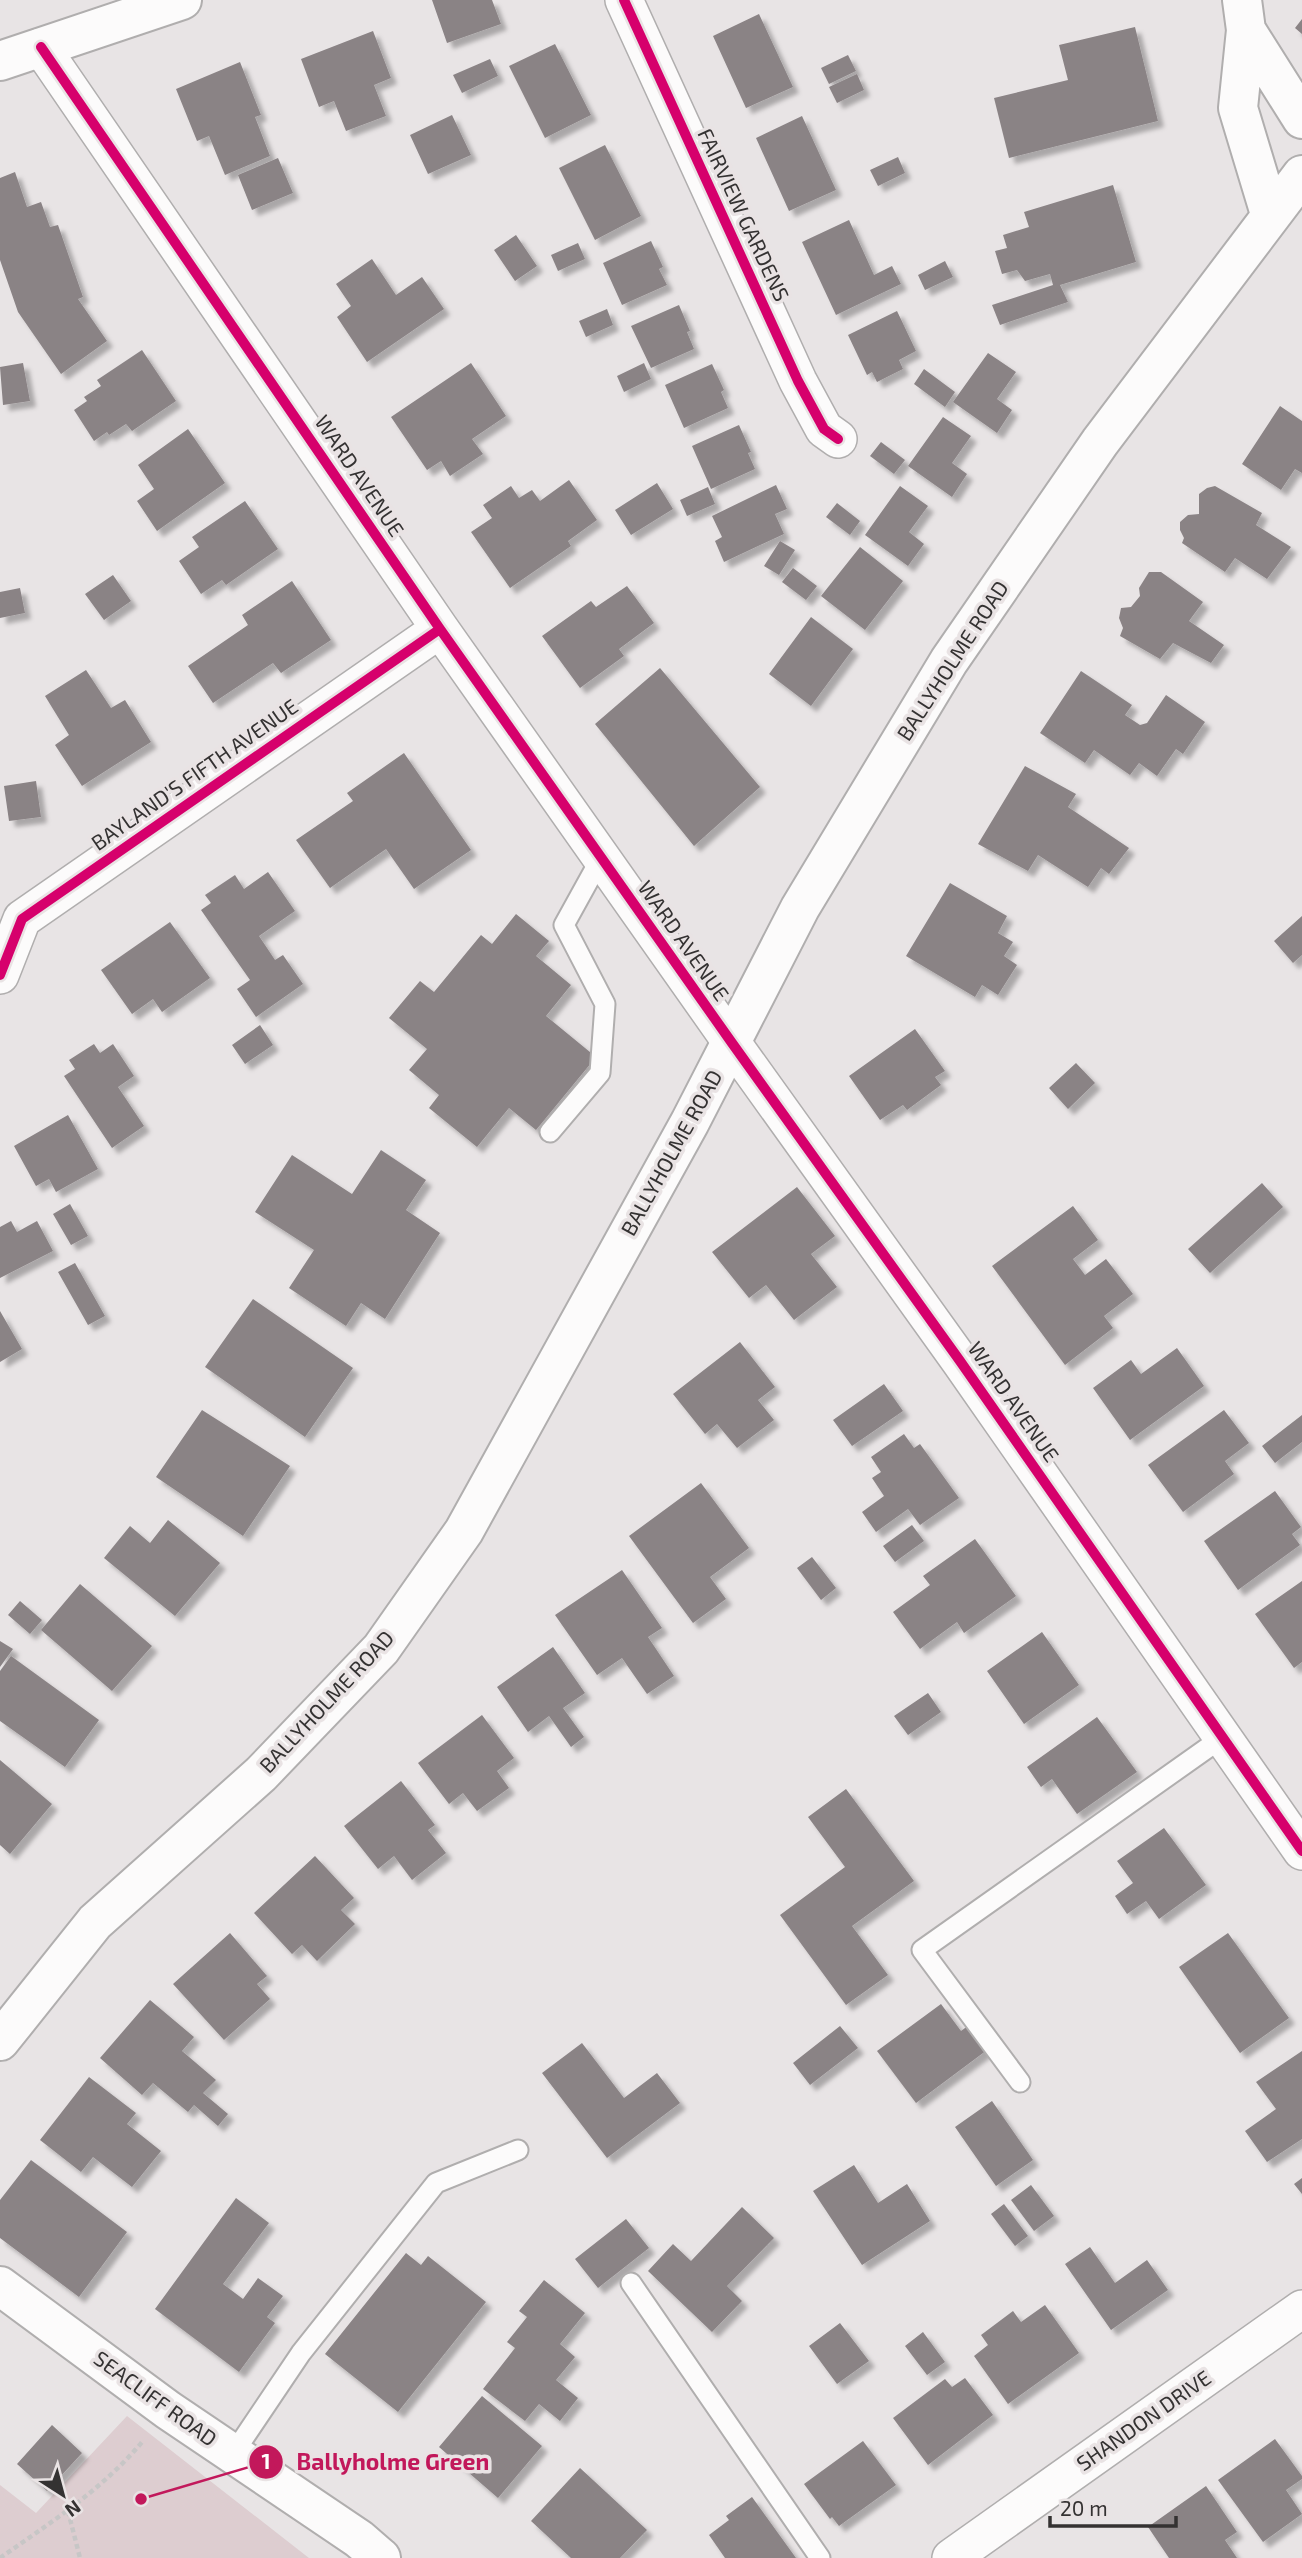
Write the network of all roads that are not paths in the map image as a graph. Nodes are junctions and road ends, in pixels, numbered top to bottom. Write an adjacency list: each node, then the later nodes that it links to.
1 (182, 0): 4 (main road)
2 (624, 0): 9 (street, FAIRVIEW GARDENS)
3 (1244, 15): 6 (main road); 8 (main road)
4 (41, 47): 5 (main road); 10 (street, WARD AVENUE)
5 (0, 61)
6 (1302, 119)
7 (1302, 175): 8 (main road, BALLYHOLME ROAD)
8 (1270, 214): 13 (main road, BALLYHOLME ROAD)
9 (838, 439)
10 (440, 629): 11 (street, WARD AVENUE); 12 (street, BAYLAND'S FIFTH AVENUE)
11 (601, 858): 13 (street, WARD AVENUE); 14 (lane)
12 (0, 975)
13 (732, 1043): 15 (street, WARD AVENUE); 17 (main road, BALLYHOLME ROAD)
14 (551, 1132)
15 (1223, 1737): 16 (street, WARD AVENUE); 18 (lane)
16 (1302, 1851)
17 (0, 2041)
18 (1020, 2082)
19 (519, 2150): 23 (lane)
20 (631, 2283): 26 (lane)
21 (0, 2286): 23 (main road, SEACLIFF ROAD)
22 (1302, 2309): 24 (street, SHANDON DRIVE)
23 (233, 2454): 25 (main road, SEACLIFF ROAD)
24 (970, 2553)
25 (380, 2558)
26 (820, 2558)

